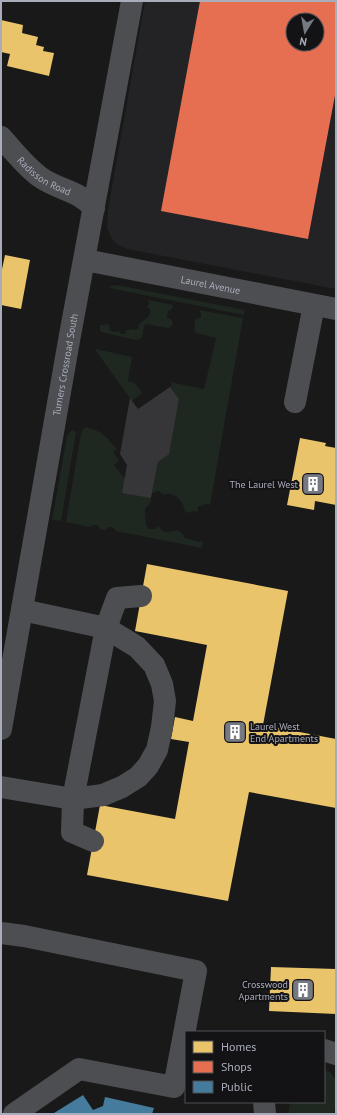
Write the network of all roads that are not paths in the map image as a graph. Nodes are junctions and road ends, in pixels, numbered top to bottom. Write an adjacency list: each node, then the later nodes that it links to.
1 (132, 1): 3 (street, Turners Crossroad South)
2 (1, 136): 3 (street, Radisson Road)
3 (94, 208): 4 (street, Turners Crossroad South)
4 (85, 260): 5 (street, Laurel Avenue); 9 (street, Turners Crossroad South)
5 (314, 305): 6 (street, Laurel Avenue); 7 (street)
6 (336, 309)
7 (295, 402)
8 (141, 596): 10 (street)
9 (22, 610): 10 (street); 11 (street, Turners Crossroad South)
10 (106, 628): 13 (street); 13 (street)
11 (1, 729)
12 (1, 787): 13 (street)
13 (73, 799): 14 (street)
14 (93, 841)
15 (1, 933): 19 (street)
16 (325, 1050): 17 (street)
17 (336, 1054)
18 (264, 1103): 20 (street)
19 (14, 1114)
20 (265, 1114)

